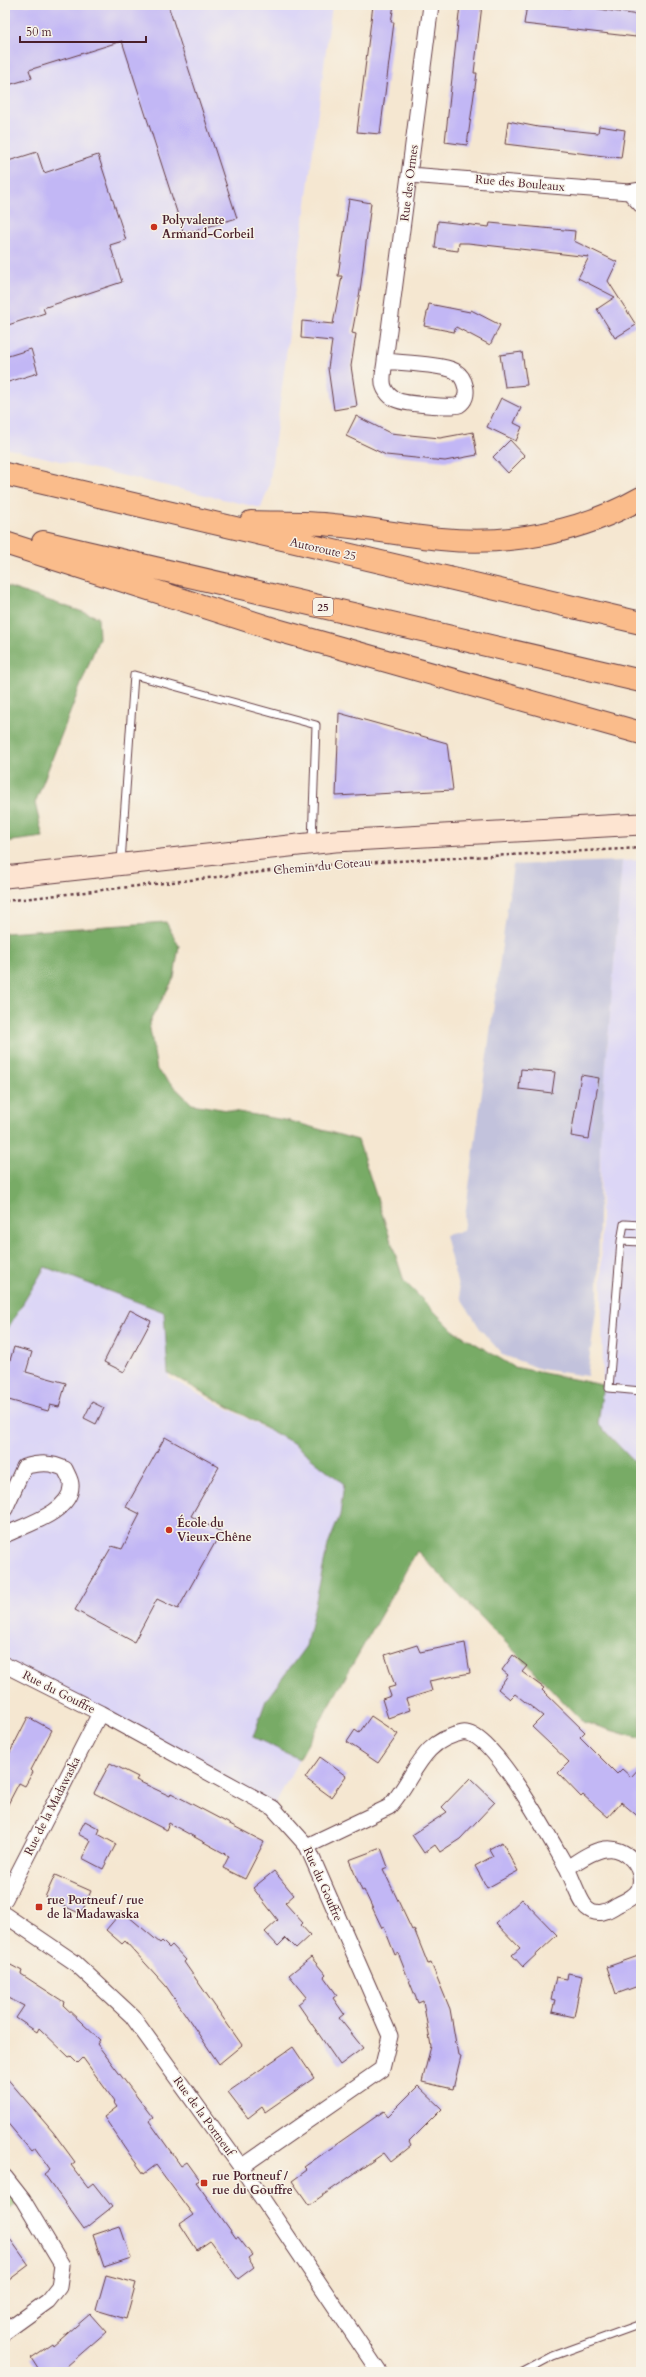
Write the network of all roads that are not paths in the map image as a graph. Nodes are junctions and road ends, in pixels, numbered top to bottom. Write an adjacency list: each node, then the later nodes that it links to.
1 (431, 5): 2 (street, Rue des Ormes)
2 (410, 175): 3 (street, Rue des Bouleaux); 5 (street, Rue des Ormes)
3 (635, 191): 4 (street, Rue des Bouleaux)
4 (641, 205)
5 (385, 361): 5 (street, Rue des Ormes)
6 (5, 474): 8 (highway, Autoroute 25)
7 (641, 498): 8 (highway)
8 (204, 520): 11 (highway, Autoroute 25)
9 (5, 533): 12 (highway, 25)
10 (5, 543): 13 (highway)
11 (641, 623)
12 (641, 681)
13 (641, 733)
14 (641, 824): 15 (street, Chemin du Coteau)
15 (312, 843): 16 (street, Chemin du Coteau); 16 (lane)
16 (121, 864): 17 (street, Chemin du Coteau)
17 (5, 877)
18 (641, 1225): 19 (lane)
19 (621, 1241): 20 (lane); 21 (lane)
20 (641, 1242)
21 (641, 1391)
22 (5, 1509): 23 (street)
23 (5, 1535)
24 (5, 1665): 25 (street, Rue du Gouffre)
25 (100, 1713): 26 (street, Rue du Gouffre); 28 (street, Rue de la Madawaska)
26 (307, 1846): 27 (street); 30 (street, Rue du Gouffre)
27 (567, 1868): 27 (street)
28 (5, 1899)
29 (5, 1915): 30 (street, Rue de la Portneuf)
30 (240, 2167): 34 (street, Rue de la Portneuf)
31 (5, 2177): 33 (street)
32 (641, 2324): 35 (lane)
33 (5, 2332)
34 (379, 2372)
35 (523, 2372)

